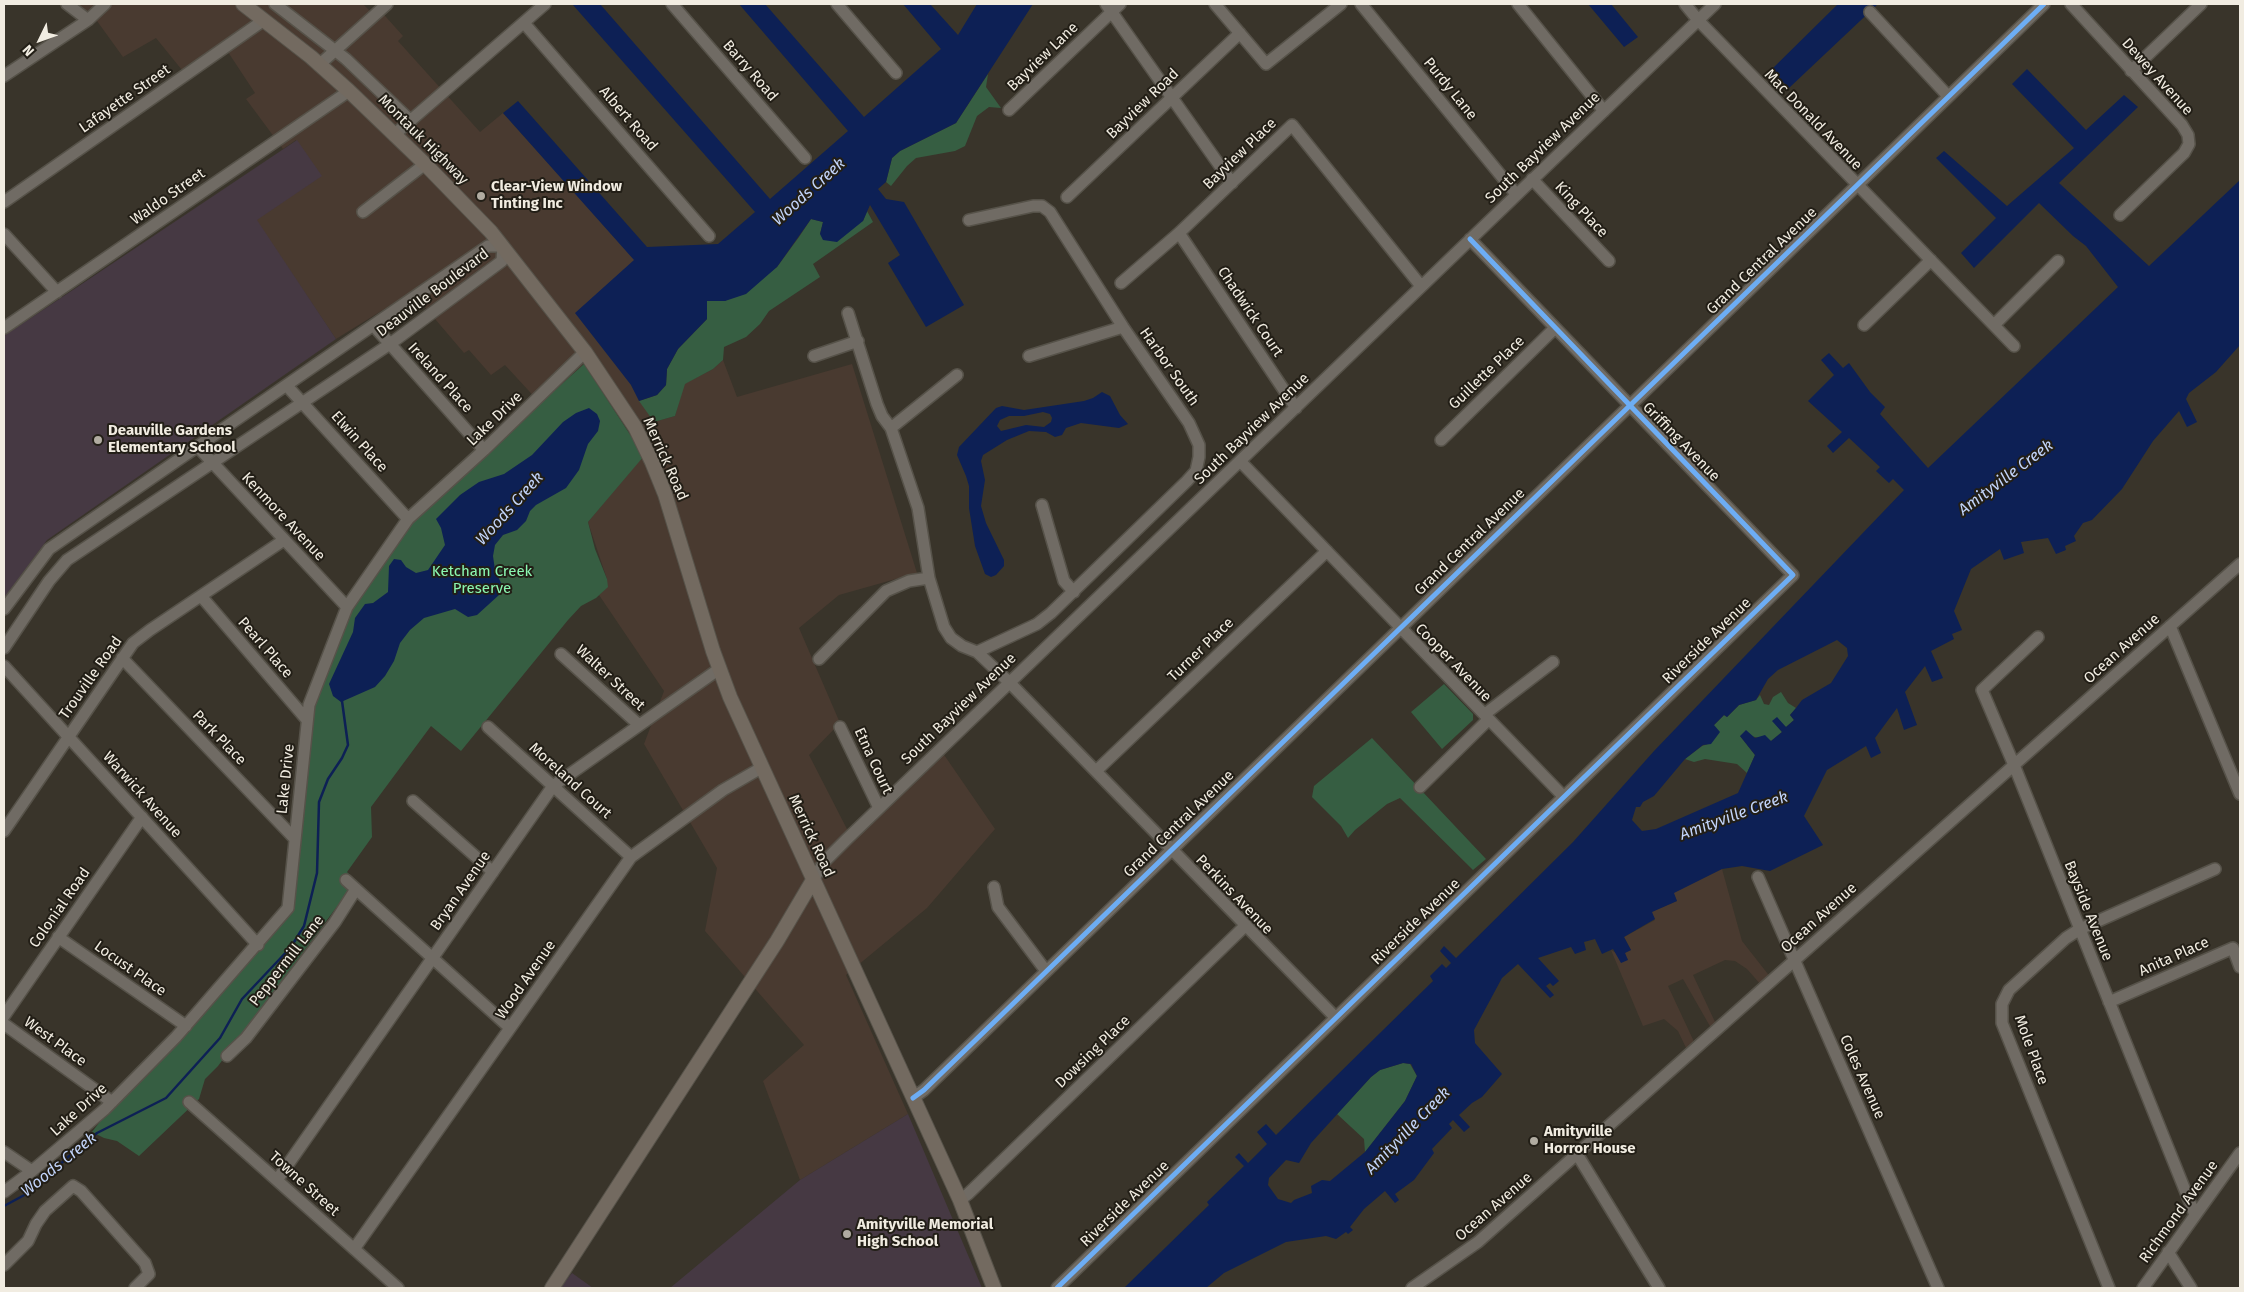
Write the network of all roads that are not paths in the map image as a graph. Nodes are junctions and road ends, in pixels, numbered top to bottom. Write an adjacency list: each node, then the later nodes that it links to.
1 (67, 4): 20 (street)
2 (104, 4): 20 (street)
3 (243, 4): 21 (main road, Montauk Highway)
4 (275, 4): 25 (street)
5 (387, 4): 25 (street)
6 (545, 4): 23 (street)
7 (672, 4): 37 (street, Barry Road)
8 (837, 4): 28 (street)
9 (1215, 4): 24 (street)
10 (1341, 4): 24 (street)
11 (1361, 4): 42 (street, Purdy Lane)
12 (1518, 4): 34 (street)
13 (1685, 4): 22 (street, Mac Donald Avenue)
14 (1714, 4): 22 (street, South Bayview Avenue)
15 (2044, 4): 31 (street, Grand Central Avenue)
16 (2071, 4): 27 (street, Dewey Avenue)
17 (2202, 4): 27 (street)
18 (1112, 6): 32 (street); 33 (street, Bayview Lane)
19 (1870, 12): 31 (street)
20 (88, 20): 29 (street)
21 (264, 20): 26 (main road, Montauk Highway); 44 (street, Lafayette Street)
22 (1698, 20): 34 (street, South Bayview Avenue); 41 (street, Mac Donald Avenue)
23 (524, 22): 35 (street); 50 (street, Albert Road)
24 (1240, 33): 32 (street, Bayview Road)
25 (335, 51): 26 (street); 35 (street)
26 (319, 64): 30 (main road, Montauk Highway)
27 (2131, 71): 46 (street, Dewey Avenue)
28 (896, 73)
29 (4, 76)
30 (349, 91): 36 (main road, Montauk Highway); 58 (street, Waldo Street)
31 (1948, 96): 41 (street, Grand Central Avenue)
32 (1172, 98): 40 (street); 43 (street, Bayview Road)
33 (1009, 110)
34 (1604, 111): 39 (street, South Bayview Avenue)
35 (410, 120): 36 (street)
36 (395, 134): 38 (main road, Montauk Highway)
37 (805, 158)
38 (425, 164): 45 (street); 52 (main road, Montauk Highway)
39 (1532, 179): 42 (street, South Bayview Avenue); 54 (street, King Place)
40 (1232, 182): 48 (street, Bayview Place); 57 (street, Bayview Place)
41 (1859, 185): 53 (street, Mac Donald Avenue); 76 (street, Grand Central Avenue)
42 (1516, 194): 51 (street, South Bayview Avenue)
43 (1067, 198)
44 (4, 202)
45 (363, 212)
46 (2120, 215)
47 (969, 220): 63 (street, Harbor South)
48 (1179, 233): 56 (street, Bayview Place); 77 (street, Chadwick Court)
49 (4, 234): 58 (street)
50 (709, 236)
51 (1470, 240): 57 (street, South Bayview Avenue); 65 (street, Griffing Avenue)
52 (503, 246): 62 (street, Deauville Boulevard); 67 (street, Deauville Boulevard); 69 (main road, Montauk Highway)
53 (1931, 260): 60 (street); 61 (street, Mac Donald Avenue)
54 (1609, 261)
55 (2058, 262): 61 (street)
56 (1121, 282)
57 (1421, 286): 77 (street, South Bayview Avenue)
58 (57, 292): 64 (street, Waldo Street)
59 (848, 313): 66 (street, Perkins Avenue)
60 (1864, 325)
61 (1994, 325): 68 (street, Mac Donald Avenue)
62 (374, 326): 67 (street, Ireland Place); 73 (street, Deauville Boulevard)
63 (1123, 327): 71 (street); 91 (street, Harbor South)
64 (4, 328)
65 (1555, 328): 76 (street, Griffing Avenue); 79 (street, Guillette Place)
66 (858, 341): 70 (street); 78 (street, Perkins Avenue)
67 (390, 344): 75 (street, Deauville Boulevard); 81 (street, Ireland Place)
68 (2014, 346)
69 (585, 352): 74 (main road, Montauk Highway); 81 (street, Lake Drive)
70 (814, 356)
71 (1030, 356)
72 (956, 375): 78 (street)
73 (287, 386): 75 (street, Elwin Place); 80 (street, Deauville Boulevard)
74 (613, 392): 105 (main road, Merrick Road)
75 (302, 402): 83 (street, Deauville Boulevard); 85 (street, Elwin Place)
76 (1629, 407): 89 (street, Griffing Avenue); 96 (street, Grand Central Avenue)
77 (1296, 408): 82 (street, South Bayview Avenue)
78 (891, 428): 90 (street, Perkins Avenue)
79 (1441, 440)
80 (198, 446): 83 (street, Kenmore Avenue); 94 (street, Deauville Boulevard)
81 (484, 450): 85 (street, Lake Drive)
82 (1240, 461): 87 (street, Cooper Avenue); 106 (street, South Bayview Avenue)
83 (212, 462): 86 (street, Kenmore Avenue); 98 (street, Deauville Boulevard)
84 (1042, 505): 91 (street)
85 (408, 519): 93 (street, Lake Drive)
86 (284, 540): 92 (street, Trouville Road); 93 (street, Kenmore Avenue)
87 (1327, 550): 96 (street, Cooper Avenue); 115 (street, Turner Place)
88 (2240, 564): 95 (street, Ocean Avenue)
89 (1793, 575): 119 (street, Riverside Avenue)
90 (929, 578): 99 (street, Perkins Avenue); 102 (street)
91 (1074, 592): 99 (street, Harbor South)
92 (201, 596): 101 (street, Trouville Road); 108 (street, Pearl Place)
93 (347, 606): 108 (street, Lake Drive)
94 (4, 609)
95 (2170, 626): 113 (street, Ocean Avenue); 118 (street)
96 (1400, 627): 107 (street, Cooper Avenue); 125 (street, Grand Central Avenue)
97 (2038, 637): 113 (street, Bayside Avenue)
98 (4, 648)
99 (977, 652): 106 (street, Perkins Avenue)
100 (561, 654): 109 (street, Walter Street)
101 (122, 658): 112 (street, Trouville Road); 124 (street, Park Place)
102 (819, 659)
103 (1553, 662): 107 (street)
104 (4, 666): 112 (street, Warwick Avenue)
105 (719, 669): 109 (street, Bryan Avenue); 114 (main road, Merrick Road)
106 (1010, 682): 115 (street, Perkins Avenue); 121 (street, South Bayview Avenue)
107 (1487, 717): 117 (street); 119 (street, Cooper Avenue)
108 (307, 720): 124 (street, Lake Drive)
109 (638, 724): 116 (street, Bryan Avenue)
110 (840, 726): 121 (street, Etna Court)
111 (488, 727): 116 (street, Moreland Court)
112 (68, 737): 122 (street, Warwick Avenue); 123 (street, Trouville Road)
113 (2014, 765): 135 (street, Bayside Avenue); 139 (street, Ocean Avenue)
114 (761, 768): 126 (street, Wood Avenue); 131 (main road, Merrick Road)
115 (1096, 771): 125 (street, Perkins Avenue)
116 (553, 786): 126 (street, Moreland Court); 128 (street, Bryan Avenue)
117 (1420, 787)
118 (2240, 794)
119 (1564, 797): 144 (street, Riverside Avenue)
120 (413, 801): 128 (street)
121 (879, 808): 131 (street, South Bayview Avenue)
122 (142, 817): 136 (street, Colonial Road); 137 (street, Warwick Avenue)
123 (4, 831)
124 (295, 839): 137 (street, Lake Drive)
125 (1172, 849): 134 (street, Perkins Avenue); 141 (street, Grand Central Avenue)
126 (631, 857): 147 (street, Wood Avenue)
127 (2216, 869): 135 (street, Mole Place)
128 (493, 872): 138 (street, Bryan Avenue)
129 (1758, 877): 139 (street, Coles Avenue)
130 (346, 880): 133 (street)
131 (813, 880): 149 (main road, Merrick Road); 165 (main road)
132 (994, 886): 141 (street)
133 (356, 889): 138 (street); 148 (street, Peppermill Lane)
134 (1246, 925): 144 (street, Perkins Avenue); 158 (street, Dowsing Place)
135 (2080, 929): 142 (street, Bayside Avenue); 171 (street, Mole Place)
136 (58, 937): 143 (street, Colonial Road); 146 (street, Locust Place)
137 (258, 945): 146 (street, Lake Drive)
138 (432, 959): 147 (street); 156 (street, Bryan Avenue)
139 (1794, 960): 154 (street, Ocean Avenue); 170 (street, Coles Avenue)
140 (2240, 967): 142 (street, Anita Place)
141 (1046, 971): 149 (street, Grand Central Avenue)
142 (2109, 1002): 159 (street, Bayside Avenue)
143 (4, 1016)
144 (1335, 1017): 167 (street, Riverside Avenue)
145 (4, 1024): 150 (street, West Place)
146 (186, 1026): 150 (street, Lake Drive)
147 (510, 1028): 160 (street, Wood Avenue)
148 (227, 1056)
149 (913, 1098): 158 (main road, Merrick Road)
150 (112, 1102): 155 (street, Lake Drive)
151 (189, 1102): 156 (street, Towne Street)
152 (4, 1152): 155 (street)
153 (2240, 1153): 159 (street, Richmond Avenue)
154 (1577, 1154): 168 (street, Ocean Avenue); 169 (street)
155 (32, 1171): 157 (street, Lake Drive)
156 (277, 1180): 160 (street, Towne Street)
157 (4, 1192)
158 (960, 1200): 166 (main road, Merrick Road)
159 (2195, 1215): 161 (street, Richmond Avenue)
160 (354, 1249): 164 (street, Towne Street)
161 (2168, 1252): 172 (street, Richmond Avenue); 173 (street)
162 (4, 1265): 163 (street)
163 (135, 1288)
164 (398, 1288)
165 (552, 1288)
166 (994, 1288)
167 (1057, 1288)
168 (1412, 1288)
169 (1659, 1288)
170 (1938, 1288)
171 (2109, 1288)
172 (2143, 1288)
173 (2191, 1288)

